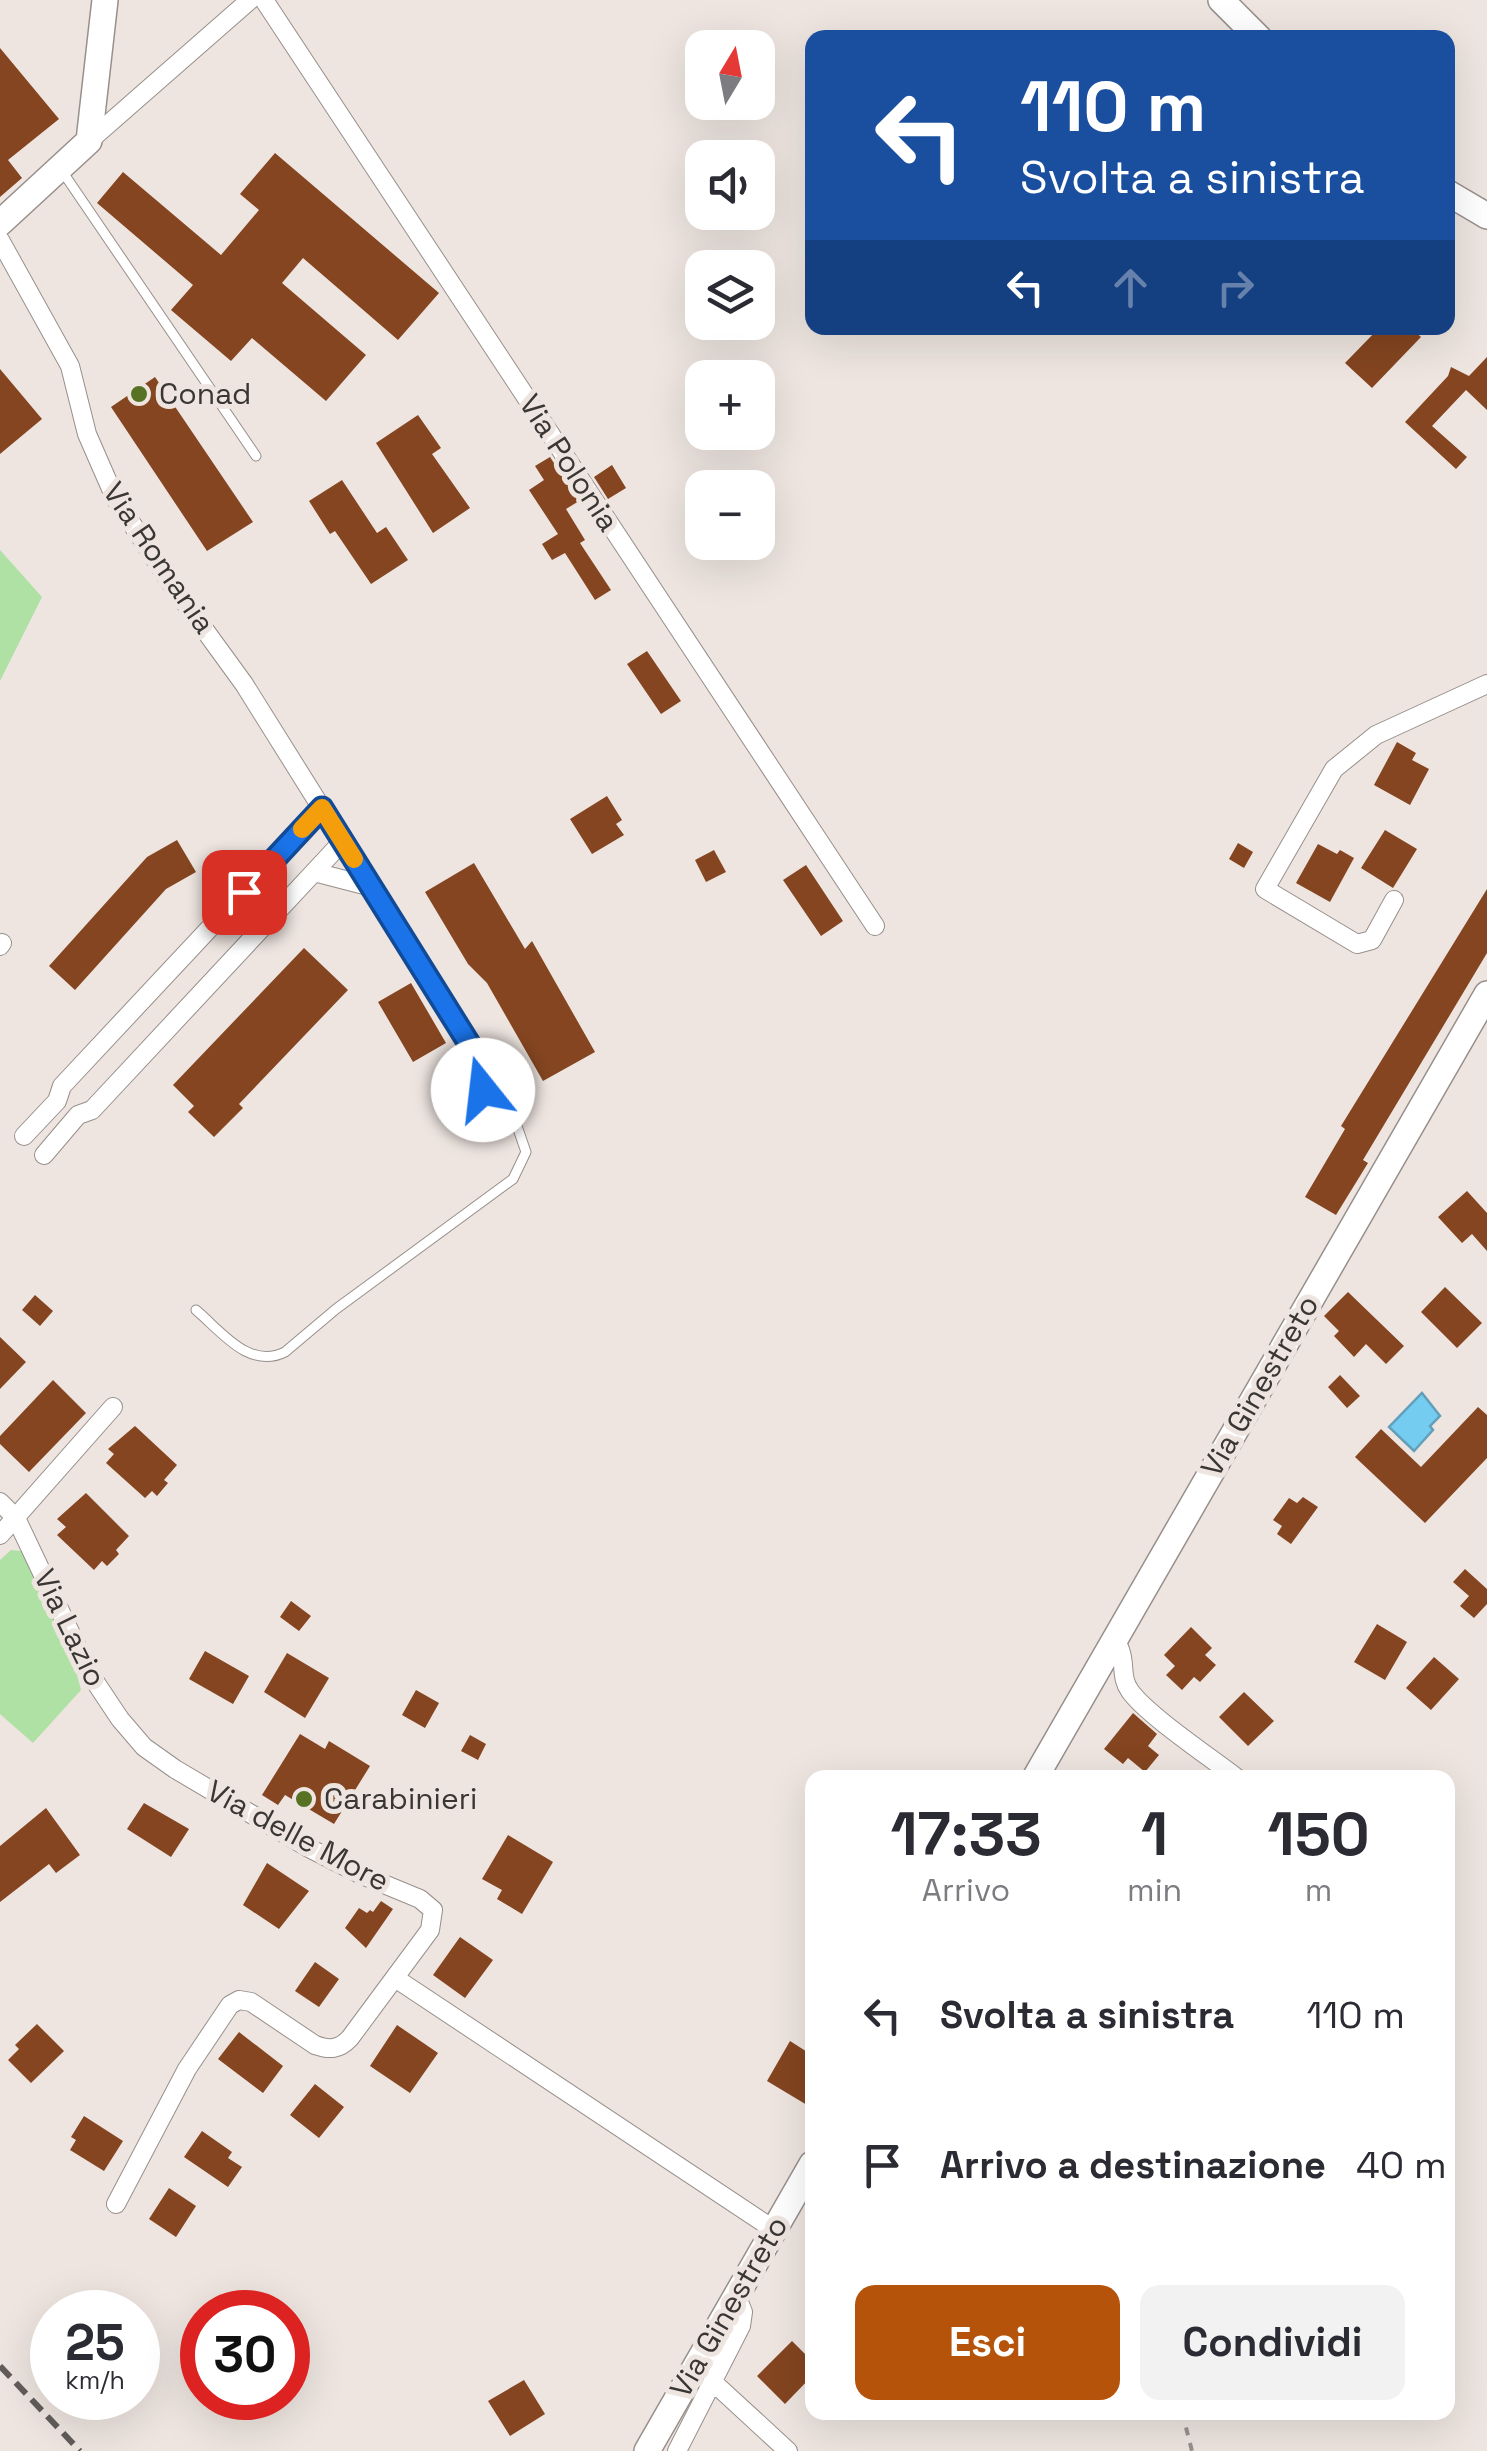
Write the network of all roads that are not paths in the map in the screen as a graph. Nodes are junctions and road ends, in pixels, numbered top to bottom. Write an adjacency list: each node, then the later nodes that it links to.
1 (105, 0): 6 (street)
2 (250, 0): 6 (street)
3 (264, 0): 19 (street, Via Polonia)
4 (1221, 0): 5 (street)
5 (1251, 30)
6 (89, 141): 7 (street)
7 (60, 169): 10 (street); 12 (lane)
8 (1455, 197): 9 (street)
9 (1487, 216)
10 (0, 224)
11 (0, 240): 14 (street, Via Romania)
12 (256, 456)
13 (1487, 684): 18 (street)
14 (322, 808): 15 (street, Via Romania); 22 (street)
15 (342, 840): 16 (street); 17 (street, Via Romania)
16 (314, 872): 17 (street); 23 (street)
17 (372, 887): 21 (street, Via Romania)
18 (1394, 900)
19 (874, 926)
20 (1487, 994): 29 (street, Via Ginestreto)
21 (508, 1100): 24 (lane)
22 (24, 1136)
23 (44, 1155)
24 (196, 1310)
25 (113, 1407): 27 (street)
26 (0, 1502): 27 (street, Via Lazio)
27 (16, 1518): 28 (street); 30 (street, Via Lazio)
28 (0, 1535)
29 (1114, 1638): 31 (street, Via Ginestreto); 32 (street)
30 (108, 1704): 33 (street, Via delle More)
31 (1040, 1770)
32 (1227, 1770)
33 (395, 1978): 35 (street, Via delle More); 36 (street)
34 (805, 2175): 36 (street, Via Ginestreto)
35 (116, 2204)
36 (773, 2228): 37 (street, Via Ginestreto)
37 (736, 2295): 38 (street); 39 (street, Via Ginestreto)
38 (713, 2382): 40 (street); 41 (street)
39 (647, 2451)
40 (677, 2451)
41 (788, 2451)

